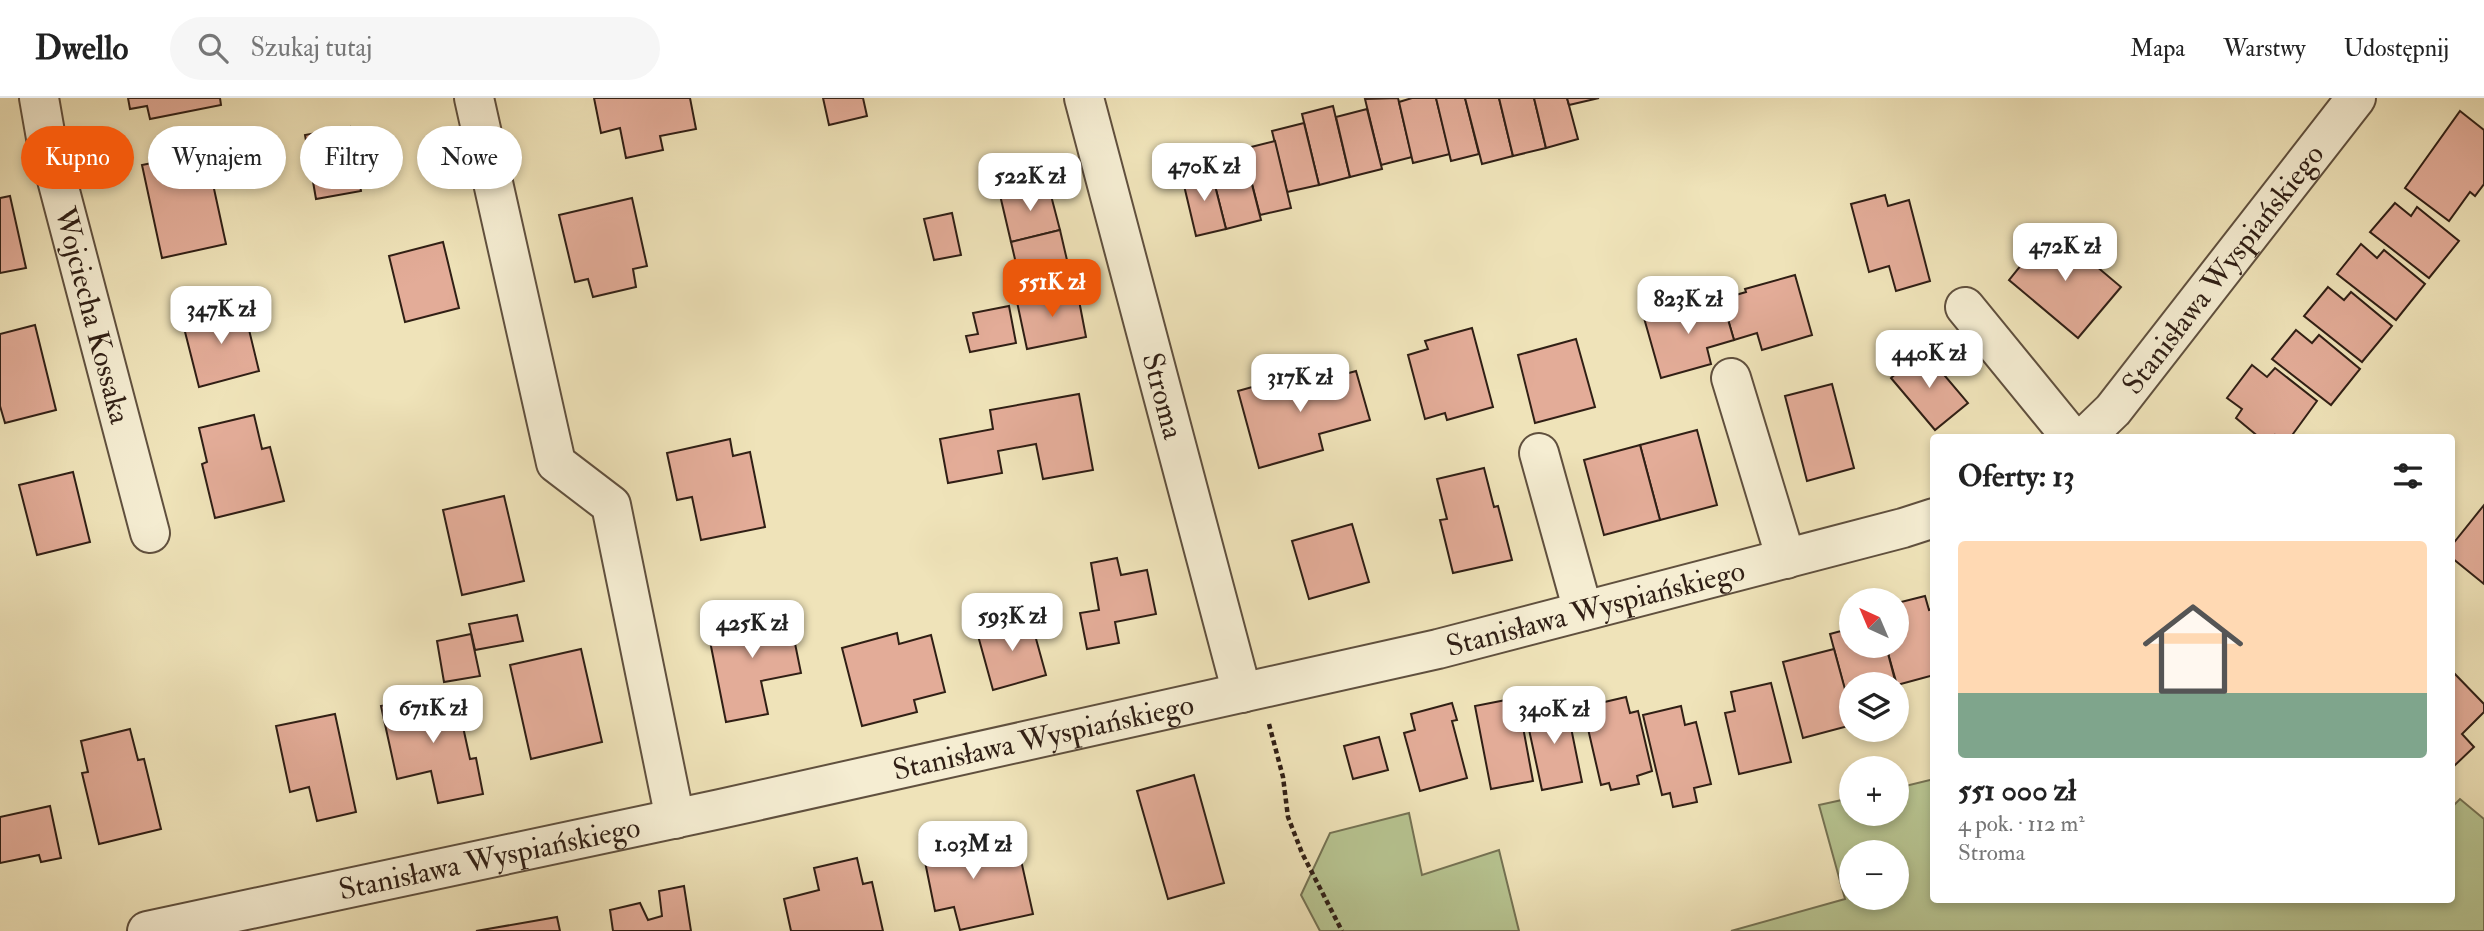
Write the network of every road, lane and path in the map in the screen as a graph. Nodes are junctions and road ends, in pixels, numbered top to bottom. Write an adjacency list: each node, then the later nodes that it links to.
1 (38, 98): 11 (street, Wojciecha Kossaka)
2 (474, 98): 15 (street)
3 (1084, 98): 14 (street, Stroma)
4 (2356, 98): 8 (street, Stanisława Wyspiańskiego)
5 (1965, 307): 7 (street)
6 (1731, 378): 12 (street)
7 (2069, 434)
8 (2088, 434)
9 (1539, 453): 13 (street)
10 (1930, 519): 12 (street, Stanisława Wyspiańskiego)
11 (150, 533)
12 (1786, 559): 13 (street, Stanisława Wyspiańskiego)
13 (1583, 611): 14 (street, Stanisława Wyspiańskiego)
14 (1253, 691): 15 (street, Stanisława Wyspiańskiego); 17 (path)
15 (675, 819): 16 (street, Stanisława Wyspiańskiego)
16 (147, 931)
17 (1342, 931)

